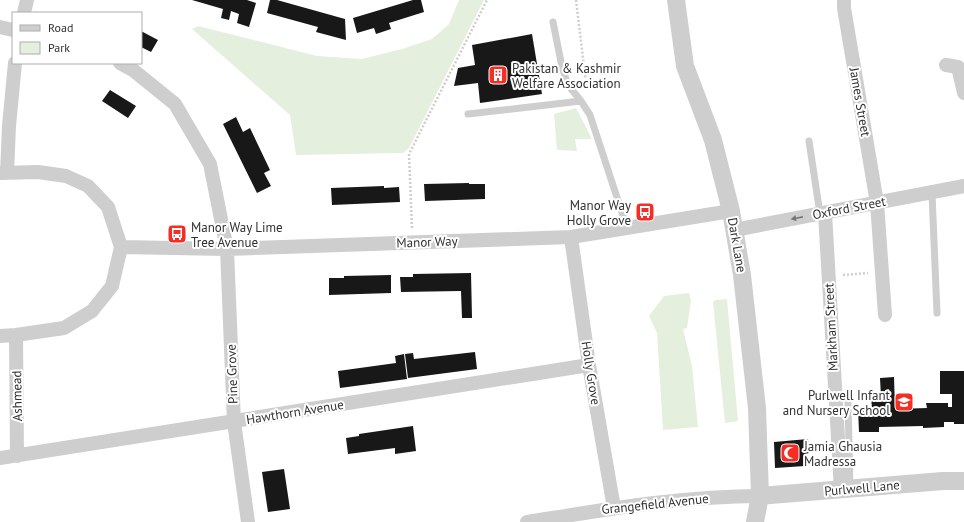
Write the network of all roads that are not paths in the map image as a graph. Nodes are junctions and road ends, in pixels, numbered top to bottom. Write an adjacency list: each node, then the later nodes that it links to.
1 (27, 0): 4 (street)
2 (676, 0): 19 (street, Dark Lane)
3 (844, 0): 18 (street, James Street)
4 (24, 12)
5 (553, 22): 12 (lane)
6 (0, 27): 7 (street)
7 (12, 30)
8 (16, 64): 15 (street)
9 (122, 64): 25 (street, Pine Grove)
10 (946, 65): 11 (street)
11 (964, 93)
12 (581, 101): 13 (lane); 21 (lane)
13 (468, 114)
14 (809, 141): 20 (lane)
15 (3, 173): 24 (street)
16 (964, 186): 17 (street, Oxford Street)
17 (932, 193): 18 (street, Oxford Street); 26 (lane)
18 (877, 203): 20 (street, Oxford Street); 27 (street, James Street)
19 (731, 211): 21 (street, Manor Way); 22 (street, Dark Lane)
20 (822, 214): 22 (street, Oxford Street, one-way to 22); 36 (street, Markham Street)
21 (627, 228): 23 (street, Manor Way)
22 (734, 230): 37 (street, Dark Lane)
23 (571, 237): 25 (street, Manor Way); 30 (street, Holly Grove)
24 (121, 247): 25 (street, Manor Way); 28 (street)
25 (227, 249): 32 (street, Pine Grove)
26 (937, 313)
27 (885, 315)
28 (16, 335): 29 (street); 33 (street, Ashmead)
29 (0, 336)
30 (589, 365): 32 (street, Hawthorn Avenue); 38 (street, Holly Grove)
31 (848, 402): 36 (lane)
32 (234, 422): 33 (street, Hawthorn Avenue); 40 (street, Pine Grove)
33 (17, 456): 34 (street, Hawthorn Avenue)
34 (0, 458)
35 (964, 480): 36 (street, Purlwell Lane)
36 (846, 489): 37 (street, Purlwell Lane)
37 (760, 496): 38 (street, Grangefield Avenue); 42 (street, Dark Lane)
38 (614, 508): 39 (street, Grangefield Avenue)
39 (582, 518): 41 (street, Grangefield Avenue)
40 (248, 522)
41 (527, 522)
42 (755, 522)

